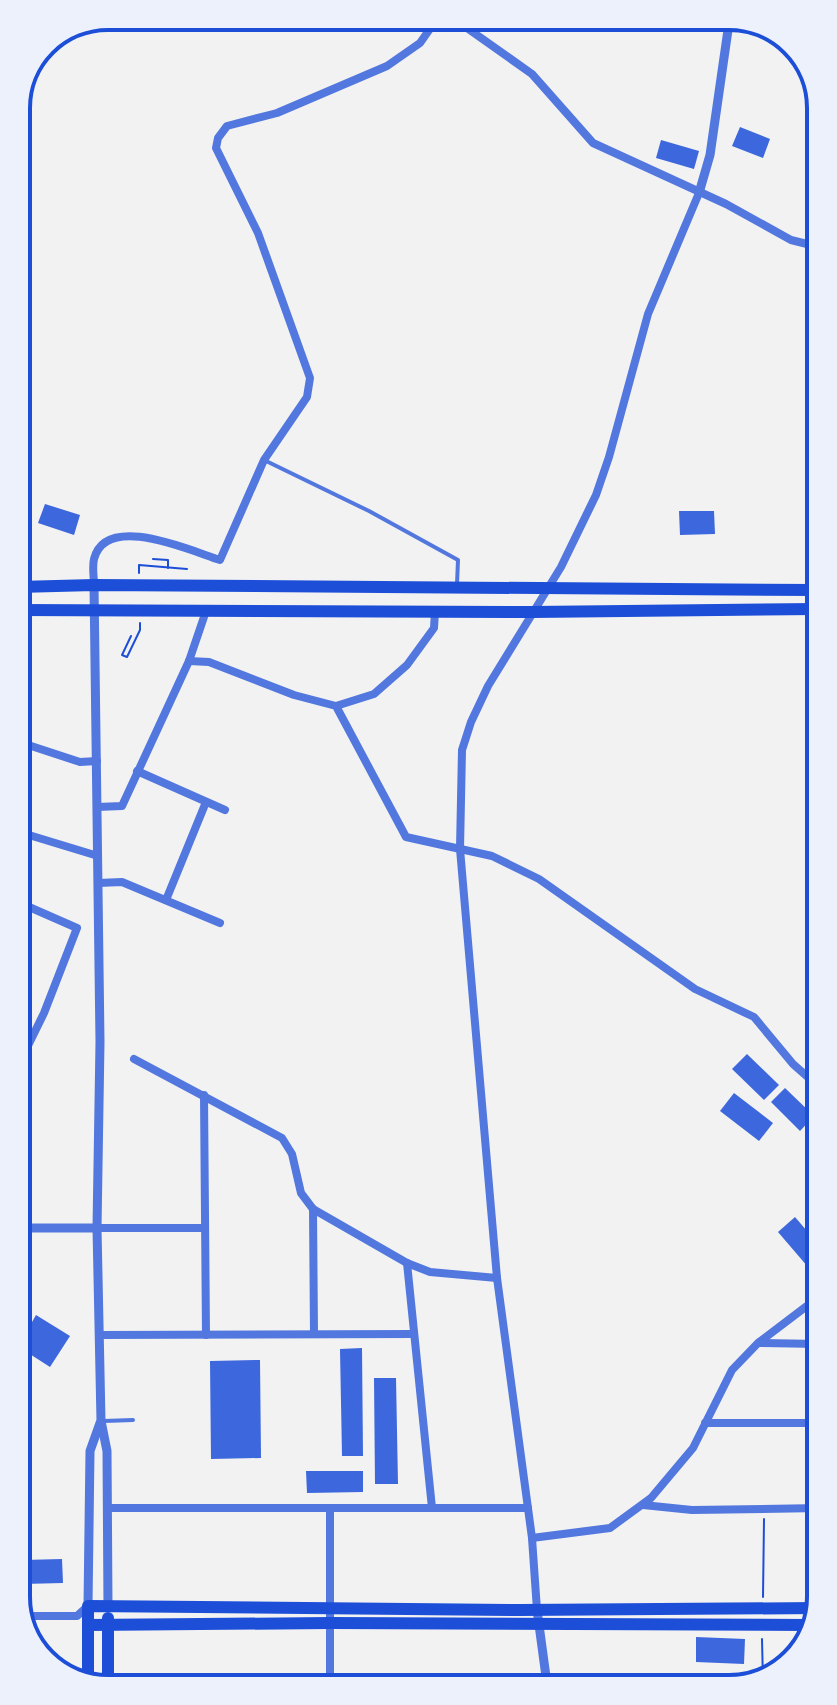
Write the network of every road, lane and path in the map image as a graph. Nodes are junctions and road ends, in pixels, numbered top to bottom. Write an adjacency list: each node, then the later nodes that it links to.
1 (429, 30): 6 (street)
2 (470, 30): 4 (street)
3 (728, 30): 4 (street)
4 (699, 193): 5 (street); 14 (street)
5 (807, 244)
6 (264, 460): 11 (street); 12 (lane)
7 (153, 559): 9 (path)
8 (139, 565): 9 (path)
9 (168, 568): 10 (path)
10 (187, 569)
11 (94, 585): 12 (main road); 13 (main road); 20 (street)
12 (457, 586): 14 (main road)
13 (30, 587)
14 (546, 588): 15 (main road); 21 (street)
15 (807, 590)
16 (807, 609): 21 (main road)
17 (30, 610): 20 (main road)
18 (206, 611): 19 (main road); 20 (main road); 24 (street)
19 (435, 611): 21 (main road); 25 (street)
20 (96, 612): 27 (street)
21 (532, 612): 33 (street)
22 (140, 630): 23 (path)
23 (131, 636)
24 (189, 661): 25 (street); 28 (street)
25 (336, 706): 33 (street)
26 (30, 746): 27 (street)
27 (97, 761): 30 (street)
28 (137, 771): 29 (street); 30 (street)
29 (206, 802): 31 (street); 36 (street)
30 (97, 807): 34 (street)
31 (225, 810)
32 (30, 835): 34 (street)
33 (460, 849): 41 (street); 48 (street)
34 (98, 856): 35 (street)
35 (98, 883): 36 (street); 45 (street)
36 (166, 900): 38 (street)
37 (30, 907): 39 (street)
38 (220, 923)
39 (30, 1042)
40 (134, 1059): 42 (street)
41 (807, 1076)
42 (204, 1095): 43 (street); 46 (street)
43 (313, 1209): 47 (street); 50 (street)
44 (30, 1228): 45 (street)
45 (97, 1228): 46 (street); 52 (street)
46 (205, 1228): 53 (street)
47 (407, 1263): 48 (street); 51 (street)
48 (497, 1278): 64 (street)
49 (807, 1306): 54 (street)
50 (314, 1333): 51 (street); 53 (street)
51 (414, 1334): 63 (street)
52 (100, 1335): 53 (street); 57 (street)
53 (206, 1335)
54 (758, 1343): 55 (street); 58 (street)
55 (807, 1344)
56 (133, 1420): 57 (lane)
57 (101, 1421): 61 (street); 67 (street)
58 (705, 1423): 59 (street); 60 (street)
59 (807, 1423)
60 (642, 1505): 65 (street); 66 (street)
61 (107, 1508): 62 (street); 68 (street)
62 (330, 1508): 63 (street); 70 (street)
63 (432, 1508): 64 (street)
64 (528, 1508): 66 (street)
65 (807, 1508)
66 (532, 1538): 71 (street)
67 (88, 1606): 68 (main road); 72 (street); 74 (main road)
68 (108, 1607): 70 (main road); 75 (main road)
69 (806, 1608): 71 (main road)
70 (329, 1609): 71 (main road); 73 (street)
71 (537, 1610): 76 (street)
72 (32, 1616)
73 (330, 1623): 75 (main road); 76 (main road); 80 (street)
74 (88, 1625): 75 (main road); 78 (main road)
75 (108, 1625): 79 (main road)
76 (541, 1625): 77 (main road); 81 (street)
77 (802, 1625)
78 (88, 1672)
79 (108, 1675)
80 (330, 1675)
81 (546, 1675)

